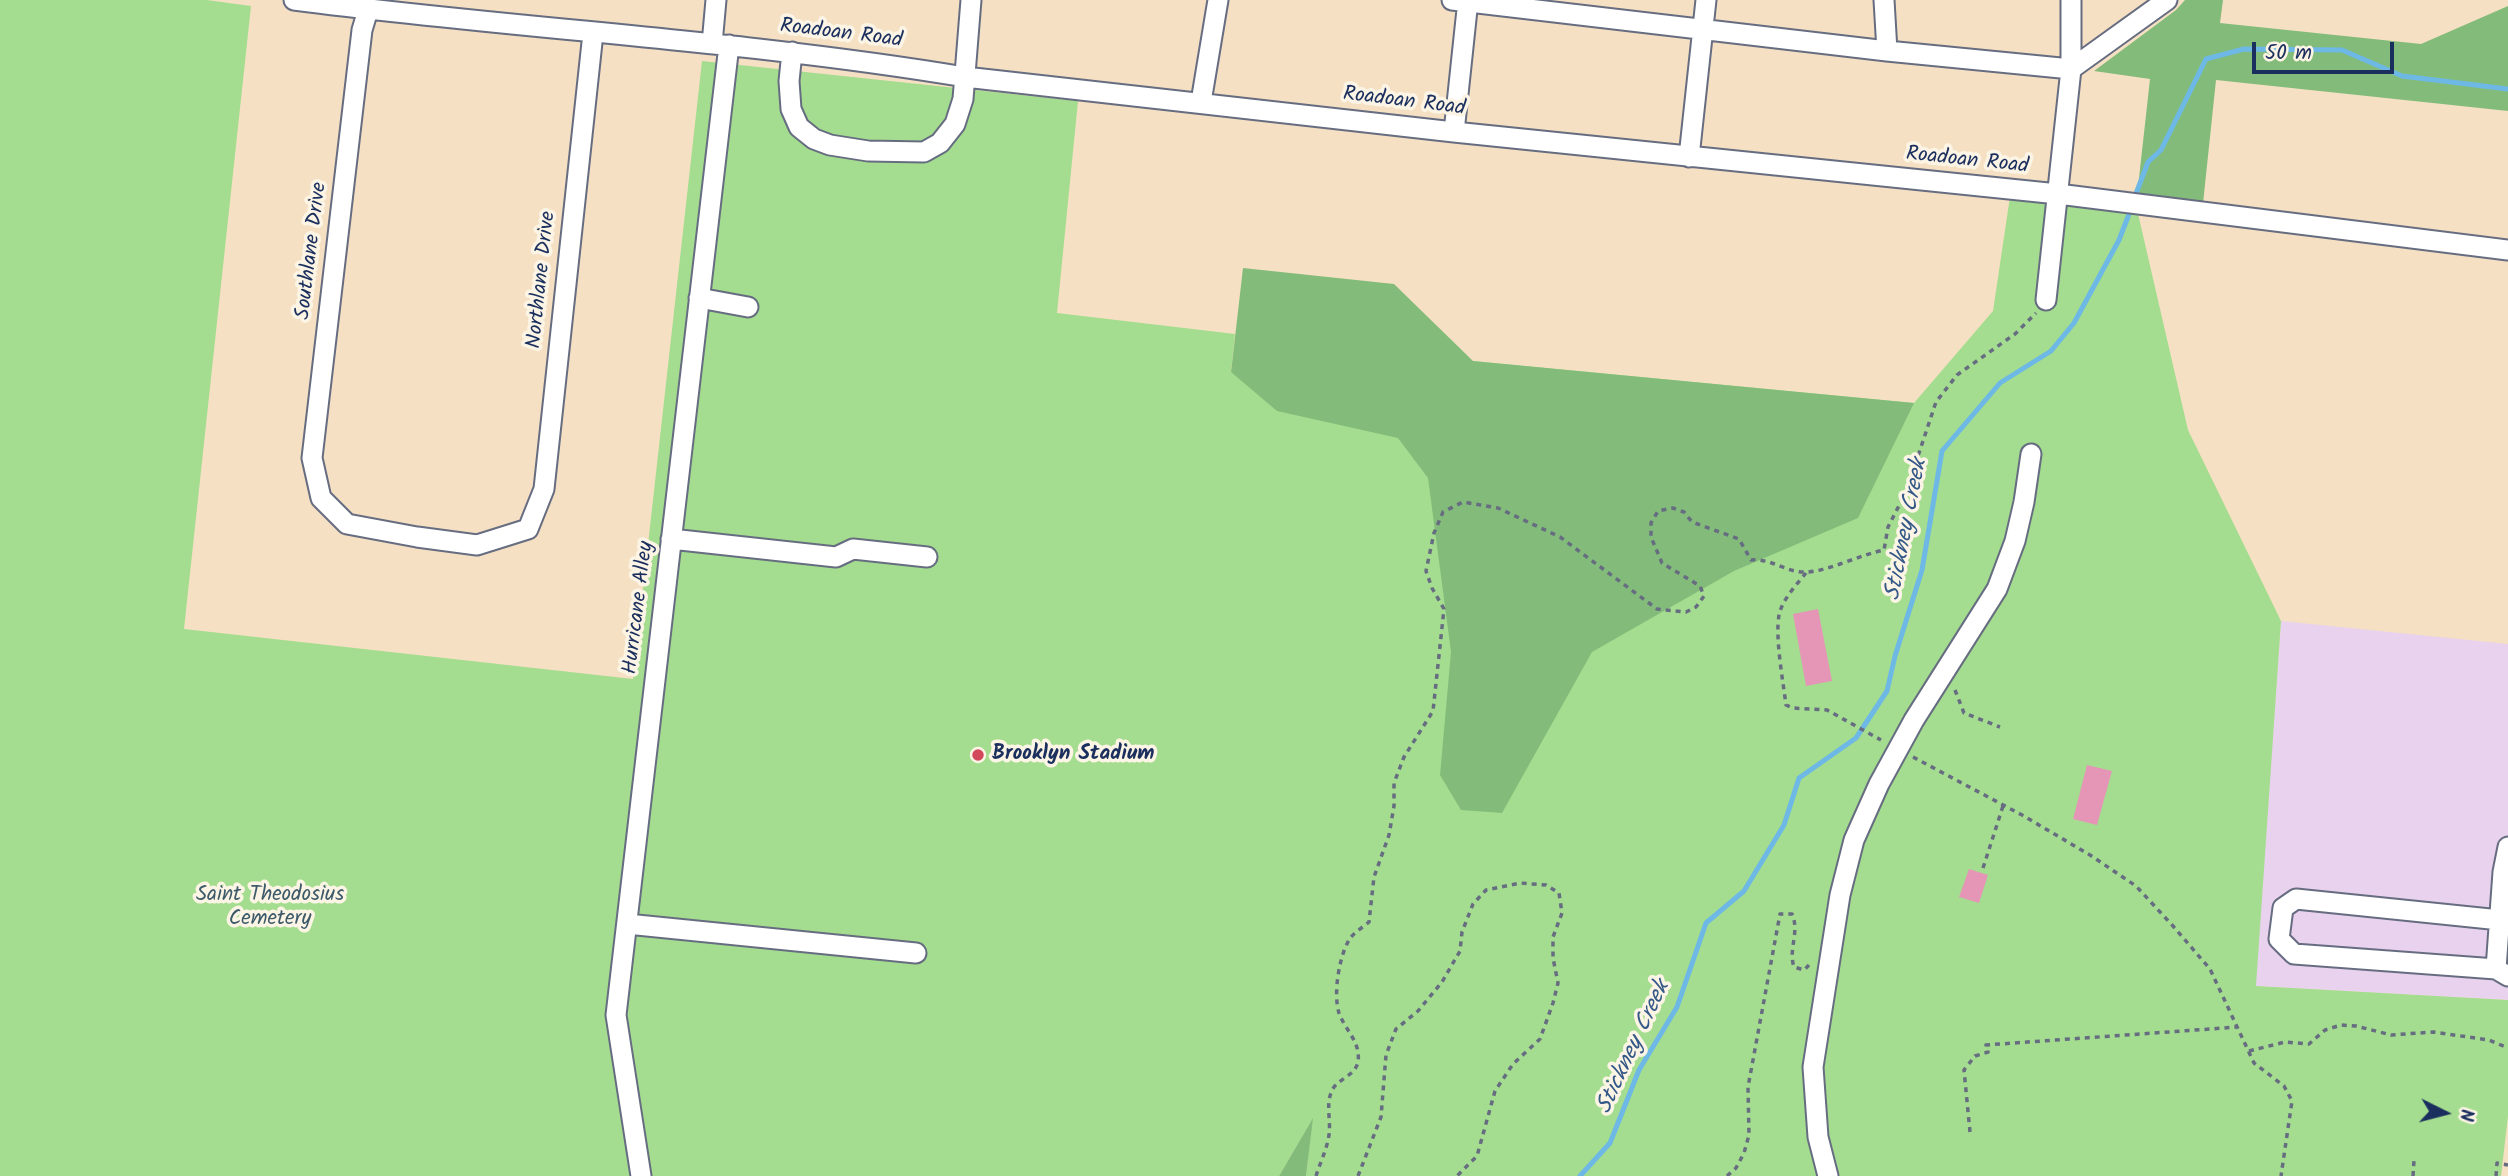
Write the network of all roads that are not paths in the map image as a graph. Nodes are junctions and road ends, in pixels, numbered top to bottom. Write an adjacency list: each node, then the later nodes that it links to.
1 (294, 0): 10 (street, Roadoan Road)
2 (716, 0): 13 (street, Hurricane Alley)
3 (971, 0): 17 (street)
4 (1218, 0): 18 (street)
5 (1706, 0): 11 (street)
6 (1885, 0): 14 (street)
7 (2071, 0): 16 (street)
8 (2167, 0): 16 (street)
9 (1462, 1): 11 (street); 19 (street)
10 (368, 10): 12 (street, Roadoan Road); 27 (street, Southlane Drive)
11 (1702, 30): 14 (street); 20 (street)
12 (593, 33): 13 (street, Roadoan Road); 27 (street, Northlane Drive)
13 (720, 44): 15 (street, Roadoan Road); 23 (street, Hurricane Alley)
14 (1887, 51): 16 (street)
15 (792, 52): 17 (street, Roadoan Road); 17 (street)
16 (2071, 69): 21 (street)
17 (965, 77): 18 (street, Roadoan Road)
18 (1201, 102): 19 (street, Roadoan Road)
19 (1454, 132): 20 (street, Roadoan Road)
20 (1689, 157): 21 (street, Roadoan Road)
21 (2058, 194): 22 (street, Roadoan Road); 24 (street)
22 (2508, 250)
23 (699, 298): 25 (street); 28 (street, Hurricane Alley)
24 (2046, 300)
25 (748, 307)
26 (2031, 454): 37 (street)
27 (528, 529)
28 (671, 539): 29 (street); 33 (street, Hurricane Alley)
29 (927, 557)
30 (2508, 847): 31 (street)
31 (2505, 895): 32 (street)
32 (2500, 920): 35 (street); 35 (street)
33 (626, 924): 34 (street); 36 (street, Hurricane Alley)
34 (916, 953)
35 (2502, 973)
36 (641, 1176)
37 (1828, 1176)

